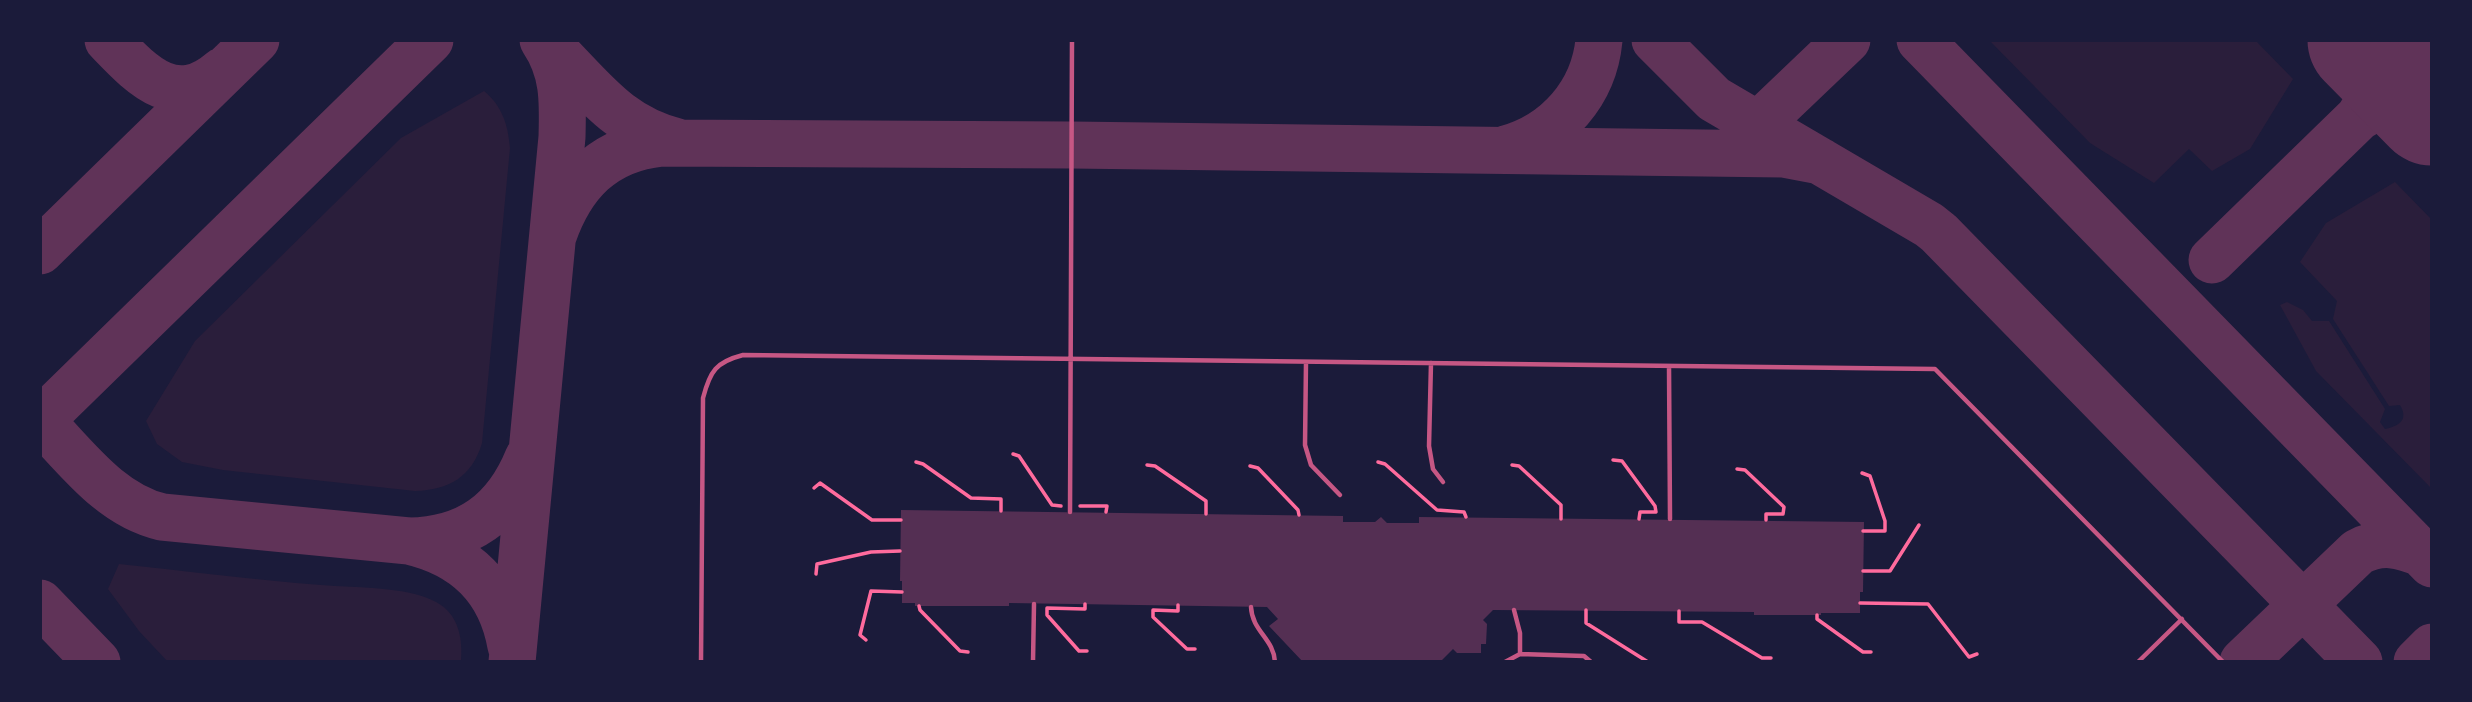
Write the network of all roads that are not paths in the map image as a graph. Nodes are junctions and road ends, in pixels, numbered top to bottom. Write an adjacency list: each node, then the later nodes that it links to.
1 (1072, 40): 2 (lane)
2 (1070, 359): 3 (lane); 8 (lane); 15 (lane)
3 (1306, 362): 4 (lane); 7 (lane)
4 (1431, 363): 5 (lane); 6 (lane)
5 (1669, 366): 9 (lane); 13 (lane)
6 (1443, 482)
7 (1340, 495)
8 (1070, 512)
9 (1670, 519)
10 (1034, 604): 16 (lane)
11 (1251, 607): 17 (lane)
12 (1514, 610): 14 (lane)
13 (2182, 619): 20 (lane); 21 (lane)
14 (1520, 654): 18 (lane); 19 (lane)
15 (701, 662)
16 (1033, 662)
17 (1275, 662)
18 (1505, 662)
19 (1591, 662)
20 (2138, 662)
21 (2223, 662)

